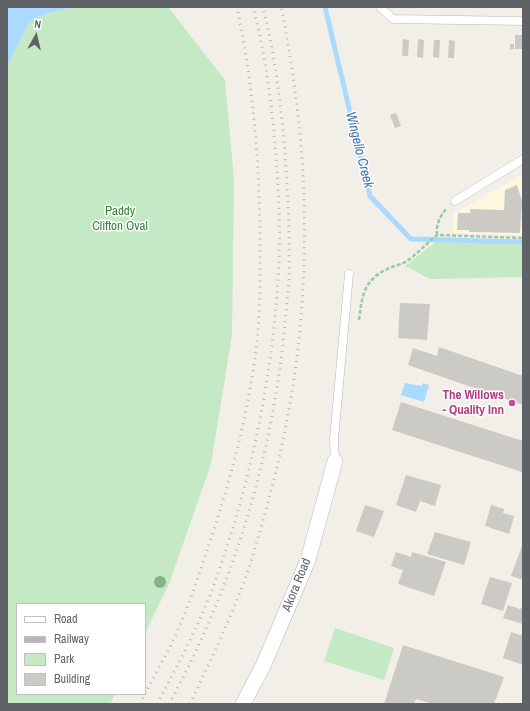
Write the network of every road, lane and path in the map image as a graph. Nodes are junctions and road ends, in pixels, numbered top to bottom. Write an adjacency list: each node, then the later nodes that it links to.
1 (380, 7): 2 (lane)
2 (523, 21)
3 (523, 159): 4 (lane)
4 (454, 200): 5 (path)
5 (437, 234): 6 (path); 8 (path)
6 (523, 238)
7 (349, 274): 9 (lane)
8 (358, 322)
9 (335, 461): 10 (street, Akora Road)
10 (243, 704)

